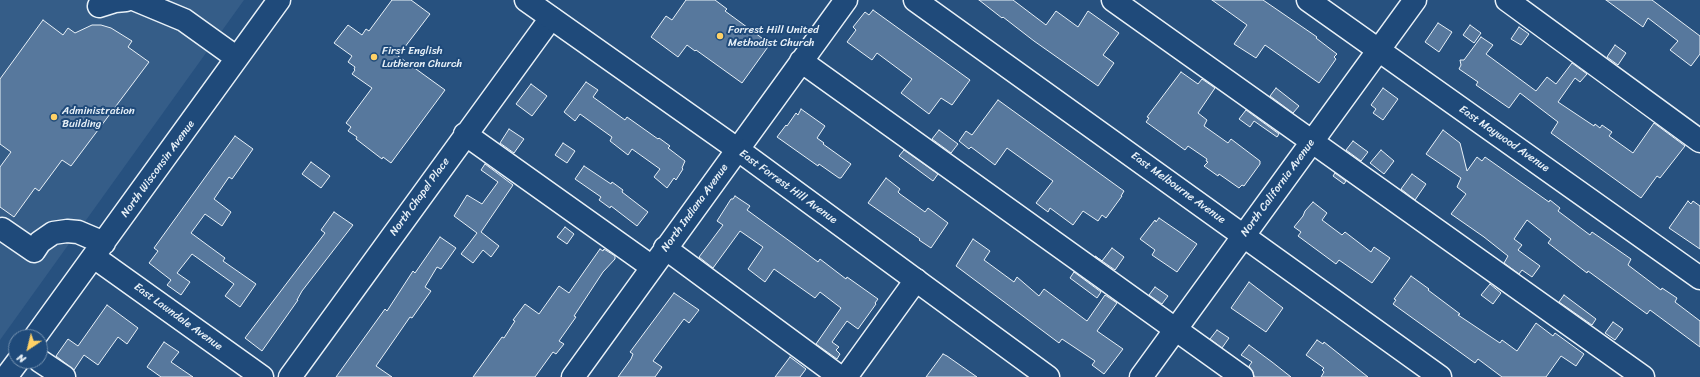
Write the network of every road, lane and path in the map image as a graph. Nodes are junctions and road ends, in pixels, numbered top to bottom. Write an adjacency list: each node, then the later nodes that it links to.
1 (126, 0): 11 (street)
2 (136, 0): 14 (street)
3 (279, 0): 14 (street, North Wisconsin Avenue)
4 (526, 0): 12 (street, East Forrest Hill Avenue)
5 (846, 0): 15 (street, North Indiana Avenue)
6 (915, 0): 21 (street, East Melbourne Avenue)
7 (1113, 0): 17 (street)
8 (1308, 0): 13 (street, East Maywood Avenue)
9 (1415, 0): 13 (street, North California Avenue)
10 (1507, 0): 18 (street)
11 (100, 6)
12 (550, 18): 16 (street, North Chapel Place); 19 (street, East Forrest Hill Avenue)
13 (1378, 50): 17 (street, North California Avenue); 25 (street, East Maywood Avenue)
14 (237, 58): 23 (street, North Wisconsin Avenue)
15 (801, 61): 19 (street, North Indiana Avenue); 28 (street)
16 (465, 134): 24 (street); 32 (street, North Chapel Place)
17 (1312, 141): 21 (street, North California Avenue); 40 (street)
18 (1700, 141)
19 (737, 149): 22 (street, North Indiana Avenue); 26 (street, East Forrest Hill Avenue)
20 (2, 229): 23 (street, East Lawndale Avenue)
21 (1243, 235): 28 (street, North California Avenue); 39 (street, East Melbourne Avenue)
22 (665, 248): 24 (street, North Indiana Avenue); 34 (street)
23 (99, 250): 27 (street, North Wisconsin Avenue); 31 (street, East Lawndale Avenue)
24 (652, 267): 33 (street, North Indiana Avenue)
25 (1700, 278)
26 (916, 280): 35 (street); 36 (street, East Forrest Hill Avenue)
27 (41, 329)
28 (1176, 329): 37 (street, North California Avenue); 38 (street)
29 (48, 366): 30 (street)
30 (64, 377)
31 (262, 377)
32 (290, 377)
33 (573, 377)
34 (840, 377)
35 (846, 377)
36 (1048, 377)
37 (1142, 377)
38 (1242, 377)
39 (1440, 377)
40 (1643, 377)

